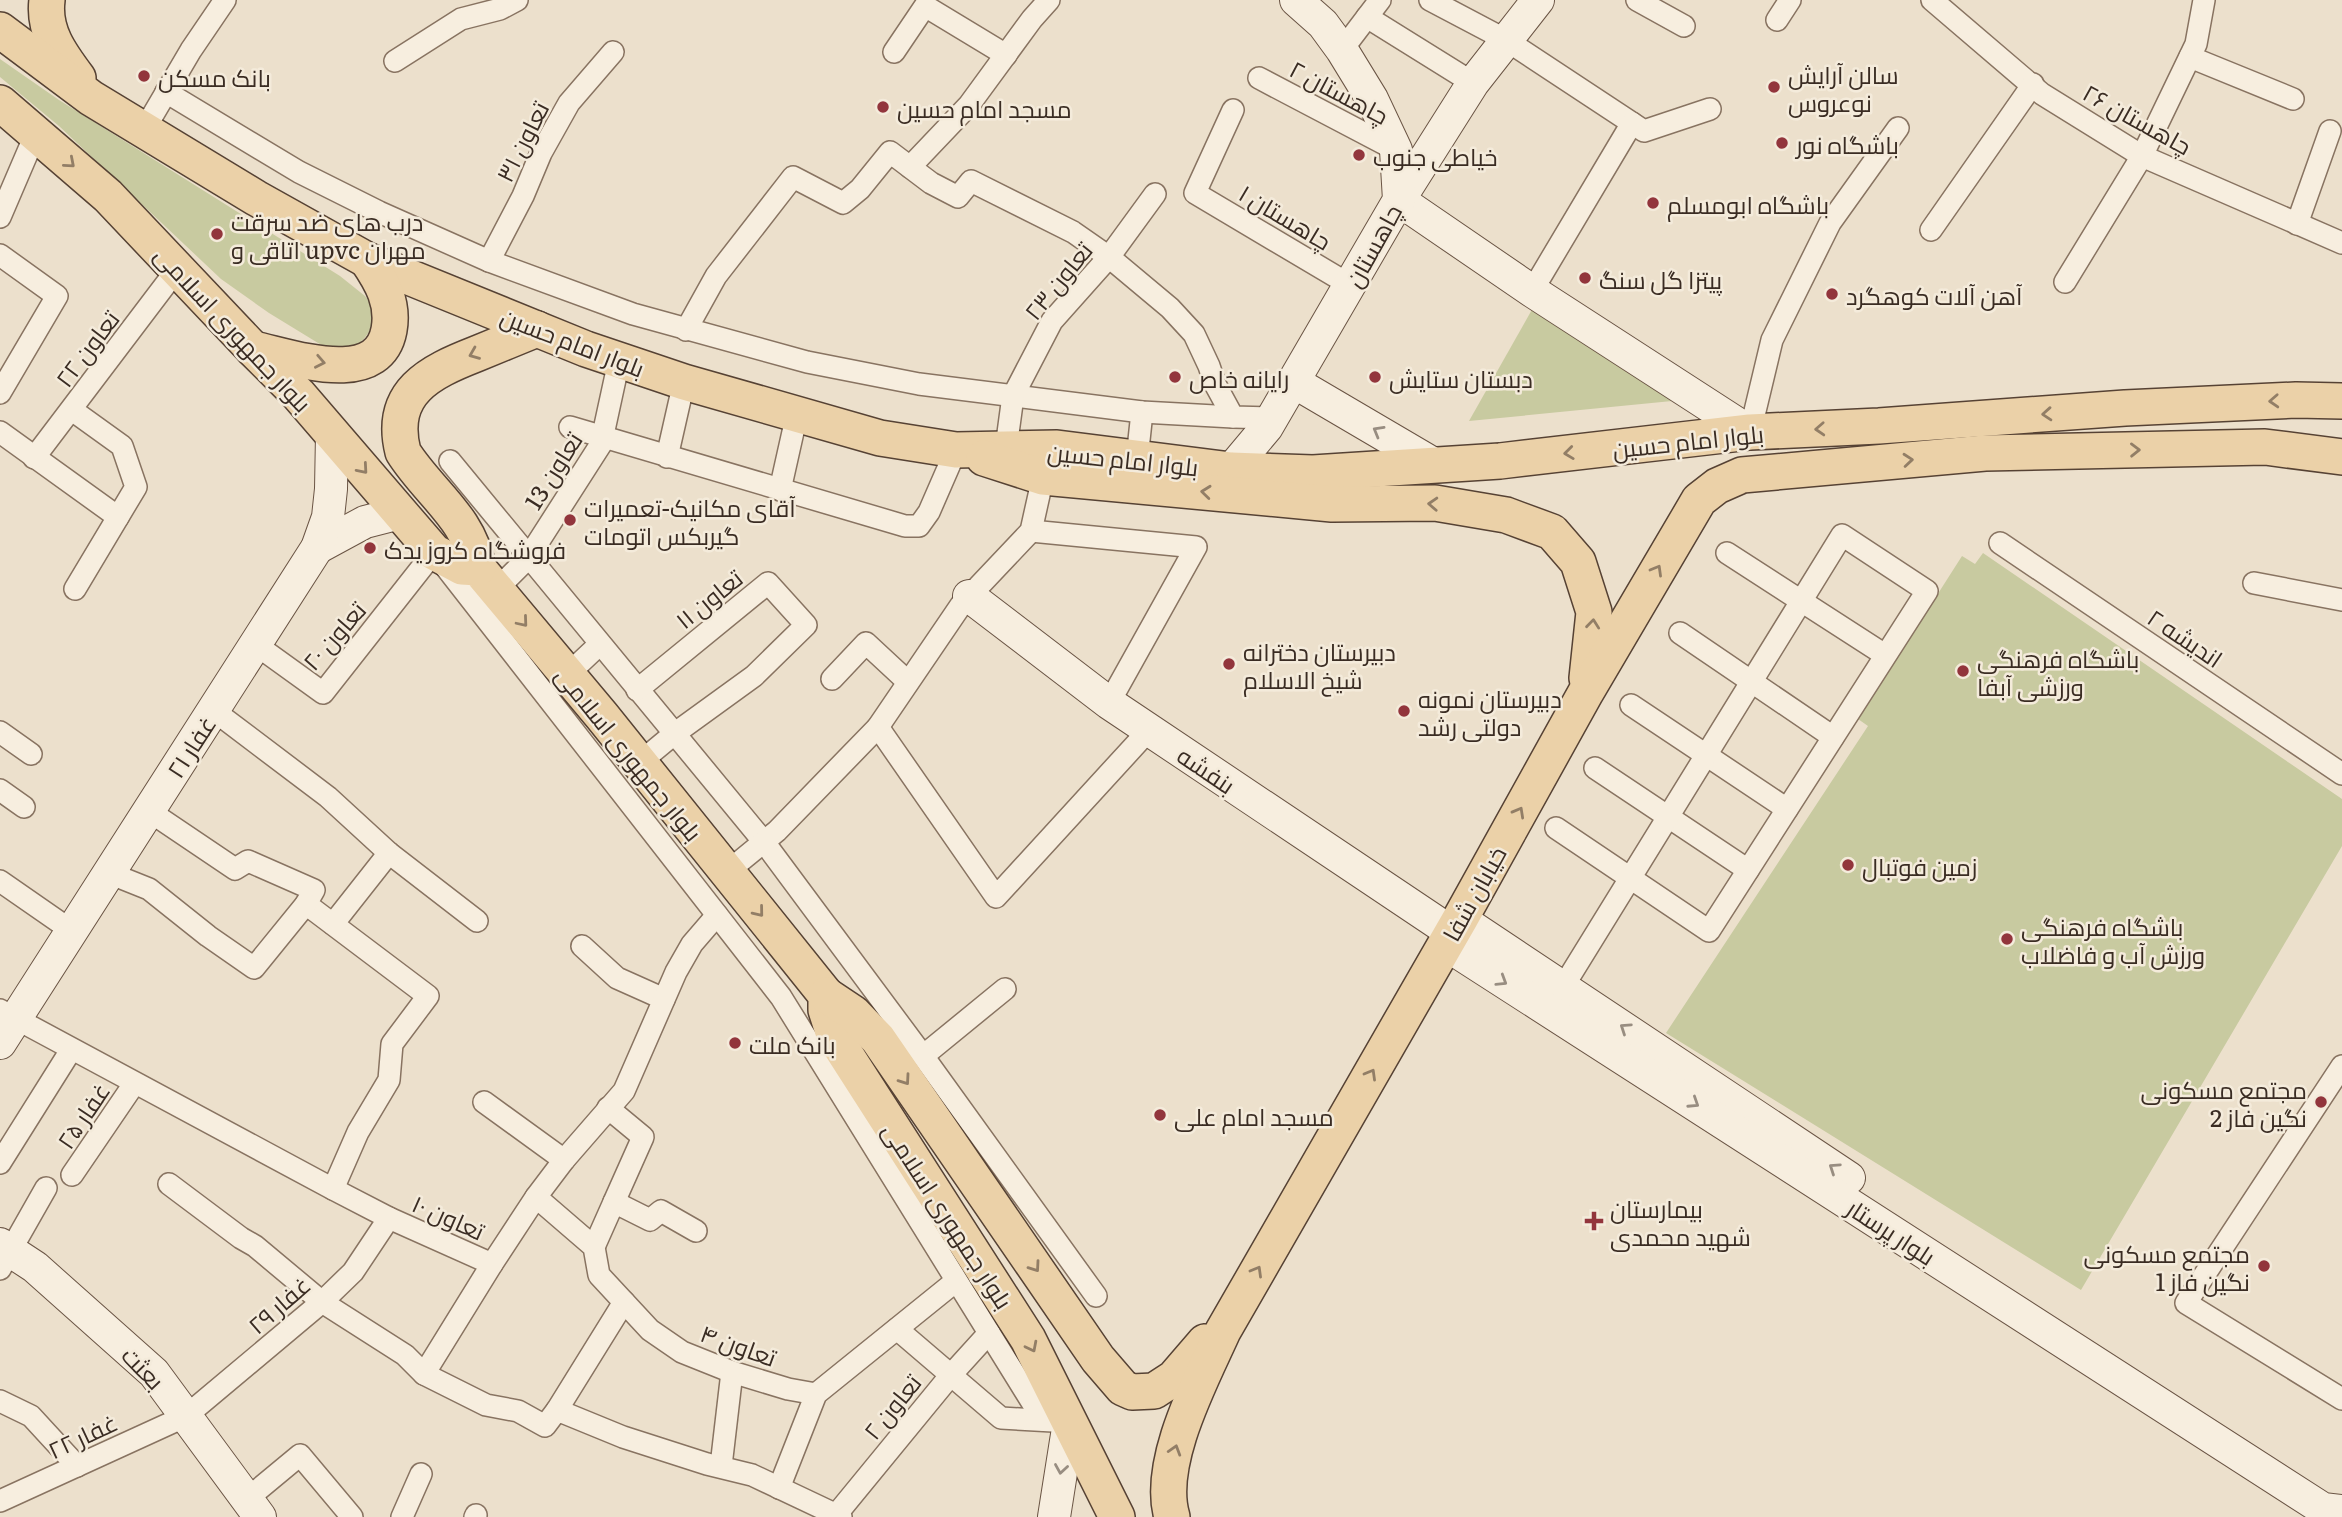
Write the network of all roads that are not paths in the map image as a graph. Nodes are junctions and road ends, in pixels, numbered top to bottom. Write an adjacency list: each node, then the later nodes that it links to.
1 (47, 0): 28 (main road)
2 (225, 0): 26 (street)
3 (517, 0): 22 (street)
4 (1048, 0): 20 (street)
5 (1296, 0): 17 (street, چاهستان)
6 (1430, 0): 16 (street)
7 (1538, 0): 16 (street)
8 (1637, 0): 14 (street)
9 (1790, 0): 13 (street)
10 (1931, 0): 25 (street, چاهستان ۲۶)
11 (2204, 0): 21 (street)
12 (1374, 8): 17 (street); 24 (street)
13 (1777, 20)
14 (1684, 26)
15 (0, 30): 28 (main road, بلوار امام حسین)
16 (1506, 40): 24 (street); 32 (street)
17 (1342, 50): 37 (street, چاهستان)
18 (612, 52): 49 (street, تعاون ۳۱)
19 (894, 52): 20 (street)
20 (1006, 55): 39 (street)
21 (2190, 57): 27 (street); 38 (street)
22 (395, 61)
23 (1259, 78): 37 (street, چاهستان ۲)
24 (1473, 83): 41 (street)
25 (2033, 84): 38 (street, چاهستان ۲۶); 44 (street)
26 (166, 92): 34 (street); 49 (street)
27 (2293, 99)
28 (98, 102): 34 (main road, بلوار امام حسین)
29 (0, 103): 36 (main road, بلوار جمهوری اسلامی)
30 (1710, 109): 32 (street)
31 (1233, 110): 52 (street, چاهستان ۱)
32 (1632, 123): 53 (street)
33 (1898, 128): 70 (street)
34 (144, 130): 48 (main road, بلوار امام حسین)
35 (2330, 131): 43 (street)
36 (36, 133): 42 (street); 50 (main road, بلوار جمهوری اسلامی, one-way to 50)
37 (1396, 150): 41 (street, چاهستان)
38 (2142, 156): 43 (street, چاهستان ۲۶); 51 (street)
39 (910, 166): 47 (street); 55 (street)
40 (1155, 194): 47 (street, تعاون ۲۳)
41 (1399, 200): 52 (street, چاهستان); 53 (street)
42 (0, 217)
43 (2297, 224): 45 (street, چاهستان ۲۶)
44 (1931, 230)
45 (2342, 243)
46 (0, 254): 60 (street)
47 (1109, 257): 61 (street, تعاون ۲۳); 66 (street)
48 (367, 260): 54 (main road, بلوار امام حسین); 56 (main road, one-way to 48)
49 (489, 261): 55 (street)
50 (178, 268): 56 (main road, بلوار جمهوری اسلامی); 63 (street, تعاون ۲۲)
51 (2065, 282)
52 (1350, 285): 59 (street, چاهستان)
53 (1532, 290): 70 (street)
54 (537, 329): 57 (main road, بلوار امام حسین); 85 (main road, one-way to 85)
55 (687, 330): 61 (street)
56 (253, 349): 71 (main road, بلوار جمهوری اسلامی)
57 (619, 360): 58 (main road, بلوار امام حسین); 72 (street, تعاون 13)
58 (684, 382): 65 (main road, بلوار امام حسین); 75 (street)
59 (1294, 382): 67 (street, چاهستان); 80 (street, one-way to 59)
60 (0, 393)
61 (1013, 396): 64 (street); 73 (street, تعاون ۲۳)
62 (2342, 401): 70 (main road, بلوار امام حسین, one-way to 70)
63 (72, 410): 77 (street, تعاون ۲۲); 87 (street)
64 (1142, 412): 66 (street); 78 (street)
65 (797, 414): 74 (main road, بلوار امام حسین); 84 (street)
66 (1233, 417): 67 (street)
67 (1272, 418): 81 (street, چاهستان)
68 (570, 427): 72 (street)
69 (0, 432): 77 (street)
70 (1750, 432): 80 (main road, بلوار امام حسین, one-way to 80)
71 (332, 434): 86 (main road, بلوار جمهوری اسلامی, one-way to 86); 90 (street, غفار ۲۱)
72 (603, 437): 75 (street); 93 (street, تعاون 13)
73 (1006, 447): 74 (main road, بلوار امام حسین); 78 (main road, بلوار امام حسین)
74 (959, 450): 83 (main road); 84 (street)
75 (667, 457): 84 (street)
76 (2342, 457): 82 (main road, بلوار امام حسین, one-way to 76)
77 (34, 458): 87 (street)
78 (1137, 459): 81 (main road, بلوار امام حسین)
79 (450, 461): 85 (street)
80 (1437, 466): 81 (main road, بلوار امام حسین)
81 (1231, 470)
82 (1742, 475): 109 (main road, خیابان شفا, one-way to 82)
83 (1043, 477): 88 (street); 109 (main road, one-way to 83)
84 (780, 490)
85 (472, 511): 93 (street); 94 (main road)
86 (400, 513): 90 (street); 91 (main road, بلوار جمهوری اسلامی)
87 (118, 517): 96 (street)
88 (1031, 531): 97 (street); 110 (street)
89 (2000, 544): 122 (street, اندیشه ۲)
90 (317, 548): 101 (street, غفار ۲۱)
91 (434, 552): 94 (main road, بلوار جمهوری اسلامی); 101 (street, تعاون ۲۰); 137 (street)
92 (1727, 553): 99 (street)
93 (528, 558): 94 (street, تعاون 13); 102 (street)
94 (487, 579): 104 (main road, بلوار جمهوری اسلامی, one-way to 104)
95 (2254, 583): 98 (street)
96 (75, 589)
97 (969, 596): 107 (street); 110 (street, بنفشه)
98 (2342, 600)
99 (1801, 601): 103 (street); 103 (street); 106 (street)
100 (1680, 633): 106 (street)
101 (255, 644): 112 (street, غفار ۲۱)
102 (600, 644): 104 (street); 108 (street)
103 (1885, 655): 117 (street)
104 (567, 674): 120 (main road, بلوار جمهوری اسلامی)
105 (832, 679): 107 (street)
106 (1751, 681): 117 (street); 119 (street)
107 (908, 682): 113 (street)
108 (637, 690): 116 (street); 116 (street, تعاون ۱۱)
109 (1586, 692): 141 (main road, خیابان شفا, one-way to 109)
110 (1109, 703): 114 (street, بنفشه)
111 (1631, 705): 119 (street)
112 (213, 710): 126 (street, غفار ۲۱); 130 (street)
113 (878, 726): 114 (street); 129 (street)
114 (1149, 730): 141 (street, بنفشه)
115 (1, 734): 118 (street)
116 (674, 734): 120 (street); 129 (street)
117 (1833, 737): 125 (street)
118 (31, 754)
119 (1706, 755): 125 (street); 127 (street)
120 (639, 763): 132 (main road, بلوار جمهوری اسلامی)
121 (1595, 768): 127 (street)
122 (2342, 774)
123 (0, 790): 124 (street)
124 (24, 807)
125 (1787, 809): 131 (street)
126 (149, 811): 133 (street, غفار ۲۱); 136 (street)
127 (1667, 817): 131 (street); 134 (street)
128 (1556, 828): 134 (street)
129 (764, 842): 132 (street); 148 (street)
130 (389, 853): 138 (street); 139 (street)
131 (1748, 870): 134 (street)
132 (727, 872): 145 (main road, بلوار جمهوری اسلامی, one-way to 145)
133 (109, 873): 136 (street); 140 (street, غفار ۲۱)
134 (1629, 878): 143 (street)
135 (0, 881): 140 (street)
136 (306, 904): 139 (street)
137 (717, 915): 146 (street, تعاون ۱۰); 169 (street)
138 (477, 921)
139 (333, 924): 160 (street)
140 (72, 931): 147 (street, غفار ۲۱)
141 (1452, 932): 143 (street, بلوار پرستار); 163 (street, بلوار پرستار, one-way to 163); 174 (main road, خیابان شفا, one-way to 141)
142 (582, 946): 146 (street)
143 (1563, 987): 163 (street, بلوار پرستار, one-way to 143)
144 (1005, 989): 150 (street)
145 (826, 996): 148 (main road); 184 (main road, بلوار جمهوری اسلامی, one-way to 184)
146 (664, 999): 154 (street, تعاون ۱۰)
147 (5, 1024): 149 (street, تعاون ۱۰)
148 (888, 1031): 150 (street); 174 (main road, one-way to 174)
149 (71, 1050): 152 (street, تعاون ۱۰); 156 (street)
150 (923, 1056): 170 (street)
151 (2342, 1066): 180 (street)
152 (134, 1084): 157 (street, غفار ۲۵); 160 (street, تعاون ۱۰)
153 (484, 1102): 155 (street)
154 (608, 1108): 155 (street, تعاون ۱۰); 162 (street)
155 (564, 1160): 161 (street, تعاون ۱۰)
156 (0, 1163)
157 (72, 1175)
158 (169, 1184): 171 (street)
159 (46, 1188): 167 (street)
160 (333, 1189): 164 (street, تعاون ۱۰)
161 (536, 1197): 166 (street); 168 (street, تعاون ۱۰)
162 (614, 1202): 165 (street); 166 (street)
163 (1886, 1215): 189 (street, بلوار پرستار); 192 (street, بلوار پرستار)
164 (389, 1218): 168 (street, تعاون ۱۰); 171 (street, غفار ۲۹)
165 (696, 1231)
166 (594, 1247): 172 (street, تعاون ۴)
167 (4, 1255): 183 (street, بعثت)
168 (492, 1264): 177 (street)
169 (956, 1280): 173 (street); 175 (street)
170 (1096, 1296)
171 (322, 1302): 177 (street); 183 (street, غفار ۲۹)
172 (624, 1302): 176 (street, تعاون ۴); 182 (street)
173 (897, 1329): 178 (street); 179 (street)
174 (1223, 1331): 198 (main road, one-way to 174)
175 (989, 1333): 178 (street, تعاون ۲); 184 (street)
176 (732, 1372): 179 (street, تعاون ۴); 186 (street)
177 (424, 1374): 182 (street)
178 (950, 1376): 184 (street); 193 (street, تعاون ۲)
179 (817, 1394): 188 (street)
180 (2342, 1399)
181 (0, 1401): 185 (street)
182 (557, 1410): 186 (street)
183 (186, 1416): 185 (street, غفار ۲۲); 191 (street, بعثت)
184 (1056, 1421): 196 (street, one-way to 196); 197 (main road, بلوار جمهوری اسلامی)
185 (77, 1466): 190 (street, غفار ۲۲)
186 (721, 1466): 188 (street)
187 (421, 1474): 195 (street)
188 (779, 1488): 193 (street)
189 (2342, 1500)
190 (0, 1501)
191 (253, 1508): 194 (street)
192 (2342, 1511)
193 (839, 1516)
194 (352, 1517)
195 (402, 1517)
196 (1054, 1517)
197 (1118, 1517)
198 (1172, 1517)

